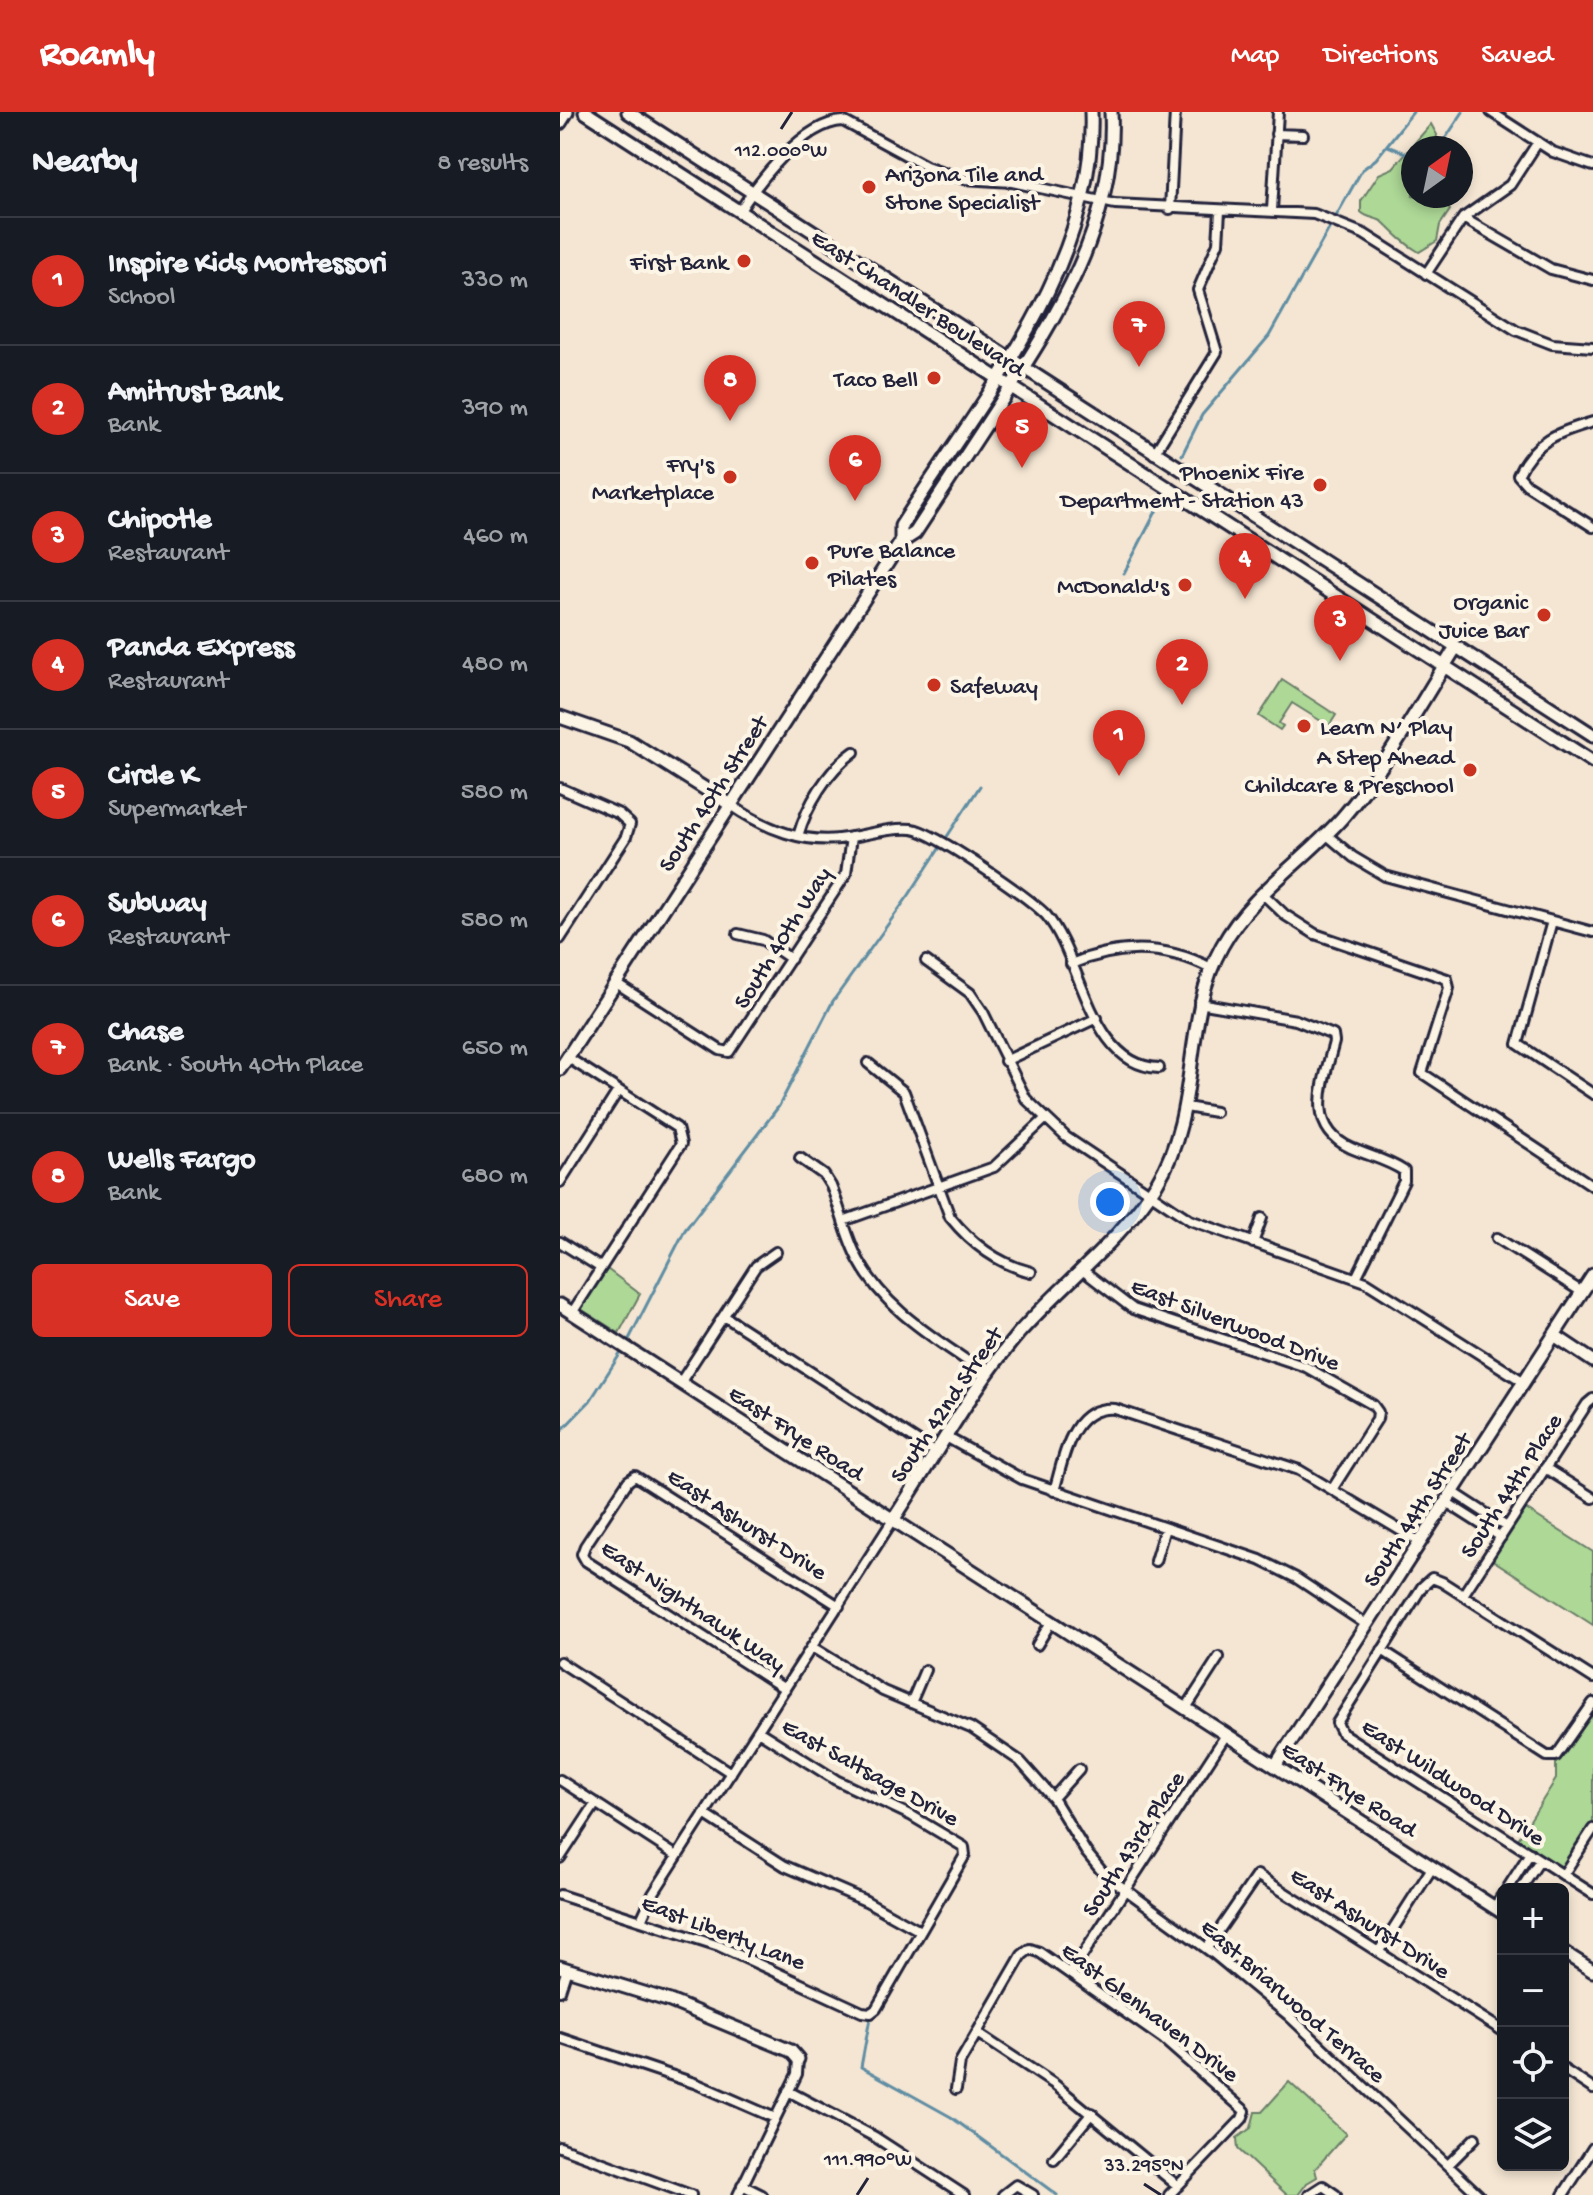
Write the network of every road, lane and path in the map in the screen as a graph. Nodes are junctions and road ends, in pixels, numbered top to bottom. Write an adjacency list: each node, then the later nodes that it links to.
1 (567, 112): 9 (street)
2 (585, 112): 19 (street, East Chandler Boulevard)
3 (628, 112): 14 (street, East Chandler Boulevard)
4 (1091, 112): 15 (street)
5 (1111, 112): 15 (street)
6 (1175, 112): 16 (street)
7 (1278, 112): 10 (street)
8 (1491, 112): 12 (street)
9 (560, 123)
10 (1276, 134): 11 (street); 17 (street)
11 (1303, 135)
12 (1538, 142): 13 (street); 20 (street)
13 (1593, 166)
14 (752, 192): 15 (street); 19 (street); 24 (street, East Chandler Boulevard)
15 (1092, 200): 16 (street); 24 (street, South 40th Street); 25 (street, South 40th Street)
16 (1170, 209): 18 (street)
17 (1272, 210): 18 (street); 21 (street)
18 (1220, 211): 29 (street)
19 (739, 212): 26 (street, East Chandler Boulevard)
20 (1463, 218): 21 (street); 22 (street)
21 (1426, 274): 23 (street)
22 (1593, 280)
23 (1593, 347)
24 (1008, 359): 25 (street, East Chandler Boulevard); 26 (street, South 40th Street)
25 (1023, 369): 27 (street, South 40th Street); 29 (street, East Chandler Boulevard)
26 (996, 378): 27 (street, East Chandler Boulevard); 34 (street, South 40th Street)
27 (1010, 388): 31 (street, East Chandler Boulevard); 34 (street, South 40th Street)
28 (1593, 422): 33 (street)
29 (1154, 454): 30 (street, East Chandler Boulevard)
30 (1200, 483): 31 (street); 32 (street, East Chandler Boulevard)
31 (1187, 501): 35 (street, East Chandler Boulevard)
32 (1269, 527): 35 (street); 36 (street, East Chandler Boulevard)
33 (1593, 527)
34 (901, 542): 43 (street, South 40th Street)
35 (1256, 545): 37 (street, East Chandler Boulevard)
36 (1456, 647): 37 (street, South 42nd Street); 39 (street, East Chandler Boulevard)
37 (1444, 666): 41 (street, East Chandler Boulevard); 44 (street, South 42nd Street)
38 (560, 717): 43 (street)
39 (1593, 735)
40 (854, 752): 45 (street)
41 (1593, 762)
42 (560, 788): 52 (street)
43 (731, 805): 45 (street); 58 (street, South 40th Street)
44 (1327, 835): 47 (street, South 42nd Street); 48 (street)
45 (798, 836): 46 (street)
46 (851, 837): 54 (street, South 40th Way); 56 (street)
47 (1262, 893): 57 (street, South 42nd Street); 73 (street)
48 (1552, 921): 49 (street); 67 (street)
49 (1593, 932)
50 (738, 934): 54 (street)
51 (1120, 936): 53 (street)
52 (560, 939)
53 (1122, 948): 56 (street); 57 (street)
54 (791, 959): 58 (street, South 40th Way)
55 (926, 961): 62 (street)
56 (1071, 964): 60 (street)
57 (1211, 968): 59 (street, South 42nd Street)
58 (616, 983): 61 (street, South 40th Street)
59 (1199, 1003): 68 (street, South 42nd Street); 86 (street)
60 (1097, 1018): 62 (street); 64 (street)
61 (567, 1057): 65 (street, South 40th Street); 66 (street)
62 (1005, 1061): 70 (street)
63 (868, 1063): 74 (street)
64 (1159, 1068)
65 (560, 1069)
66 (618, 1091): 72 (street); 82 (street)
67 (1593, 1094)
68 (1186, 1107): 69 (street); 75 (street, South 42nd Street)
69 (1215, 1112)
70 (1044, 1120): 74 (street); 75 (street)
71 (800, 1158): 77 (street)
72 (560, 1182)
73 (1593, 1186)
74 (939, 1187): 77 (street); 84 (street)
75 (1150, 1194): 80 (street); 83 (street, South 42nd Street)
76 (1262, 1218): 80 (street)
77 (843, 1221): 93 (street)
78 (1497, 1238): 87 (street)
79 (560, 1242): 82 (street)
80 (1253, 1243): 86 (street)
81 (776, 1252): 90 (street)
82 (601, 1268): 89 (street)
83 (1081, 1269): 93 (street, South 42nd Street); 100 (street, East Silverwood Drive)
84 (1031, 1272)
85 (1593, 1275): 87 (street, South 44th Street)
86 (1356, 1278): 94 (street)
87 (1582, 1292): 91 (street, South 44th Street)
88 (560, 1305): 89 (street, East Frye Road)
89 (572, 1313): 95 (street, East Frye Road)
90 (724, 1316): 95 (street); 98 (street)
91 (1554, 1335): 92 (street); 94 (street, South 44th Street)
92 (1593, 1361)
93 (987, 1375): 97 (street, South 42nd Street)
94 (1524, 1382): 102 (street, South 44th Street)
95 (680, 1383): 105 (street, East Frye Road)
96 (1593, 1399): 99 (street, South 44th Place)
97 (946, 1437): 98 (street, South 42nd Street); 101 (street)
98 (936, 1453): 105 (street, South 42nd Street)
99 (1545, 1468): 103 (street); 107 (street, South 44th Place)
100 (1333, 1488): 101 (street); 110 (street)
101 (1054, 1491): 108 (street)
102 (1450, 1497): 104 (street); 106 (street); 110 (street, South 44th Street)
103 (1593, 1498)
104 (1481, 1510): 106 (street); 107 (street)
105 (893, 1520): 114 (street, South 42nd Street); 115 (street, East Frye Road)
106 (1475, 1520): 109 (street)
107 (1507, 1527): 109 (street, South 44th Place)
108 (1165, 1528): 112 (street); 116 (street)
109 (1501, 1537): 113 (street, South 44th Place)
110 (1420, 1542): 116 (street, South 44th Street)
111 (582, 1554): 114 (street, East Ashurst Drive); 124 (street, East Nighthawk Way)
112 (1155, 1561)
113 (1463, 1595): 119 (street); 123 (street)
114 (839, 1606): 118 (street, South 42nd Street)
115 (1051, 1622): 117 (street); 127 (street, East Frye Road)
116 (1367, 1625): 130 (street, South 44th Street)
117 (1037, 1645)
118 (812, 1647): 124 (street, South 42nd Street); 125 (street, East Briarwood Terrace)
119 (1382, 1650): 126 (street); 140 (street, East Wildwood Drive)
120 (1219, 1657): 127 (street)
121 (560, 1662): 132 (street)
122 (925, 1670): 125 (street)
123 (1593, 1678)
124 (785, 1689): 128 (street, South 42nd Street)
125 (911, 1703): 134 (street, East Briarwood Terrace)
126 (1593, 1703)
127 (1186, 1708): 129 (street, East Frye Road)
128 (758, 1731): 132 (street, South 42nd Street); 153 (street, East Saltsage Drive)
129 (1226, 1735): 130 (street, East Frye Road); 148 (street, South 43rd Place)
130 (1275, 1766): 144 (street, East Frye Road)
131 (1079, 1769): 134 (street)
132 (731, 1773): 136 (street, South 42nd Street)
133 (560, 1780): 135 (street)
134 (1053, 1798): 138 (street, East Briarwood Terrace)
135 (596, 1803): 141 (street); 142 (street)
136 (704, 1814): 141 (street, South 42nd Street); 153 (street)
137 (1593, 1829): 145 (street)
138 (1080, 1841): 139 (street); 148 (street, East Briarwood Terrace)
139 (1069, 1848)
140 (1530, 1853): 143 (street, East Wildwood Drive); 146 (street)
141 (677, 1856): 152 (street, South 42nd Street)
142 (560, 1858)
143 (1540, 1860): 145 (street, East Wildwood Drive); 147 (street)
144 (1432, 1868): 151 (street, East Frye Road); 155 (street)
145 (1563, 1875): 149 (street, East Wildwood Drive)
146 (1510, 1883)
147 (1525, 1883)
148 (1126, 1890): 154 (street, East Briarwood Terrace); 159 (street, South 43rd Place)
149 (1593, 1894)
150 (560, 1895): 152 (street, East Liberty Lane)
151 (1497, 1909)
152 (641, 1920): 153 (street, East Liberty Lane)
153 (920, 1931)
154 (1207, 1948): 155 (street, East Ashurst Drive); 175 (street, East Briarwood Terrace)
155 (1379, 1951): 161 (street, East Ashurst Drive)
156 (1568, 1955): 158 (street)
157 (564, 1968): 160 (street); 164 (street)
158 (1593, 1971)
159 (1071, 1973): 162 (street, East Glenhaven Drive); 177 (street, East Glenhaven Drive)
160 (560, 1991)
161 (1497, 2027)
162 (977, 2033): 166 (street); 169 (street)
163 (560, 2038): 170 (street)
164 (798, 2059): 168 (street)
165 (1569, 2073): 167 (street)
166 (956, 2089)
167 (1593, 2089)
168 (788, 2091): 170 (street); 181 (street)
169 (1092, 2113): 174 (street); 177 (street)
170 (775, 2118): 176 (street)
171 (1475, 2138): 175 (street)
172 (560, 2147): 178 (street)
173 (1593, 2148): 188 (street)
174 (1054, 2159)
175 (1448, 2165): 187 (street, East Briarwood Terrace)
176 (742, 2185): 179 (street); 180 (street)
177 (1178, 2186): 184 (street)
178 (691, 2195)
179 (738, 2195)
180 (762, 2195)
181 (964, 2195)
182 (1003, 2195): 183 (street)
183 (1033, 2195)
184 (1169, 2195)
185 (1309, 2195): 186 (street)
186 (1336, 2195)
187 (1479, 2195)
188 (1563, 2195)

